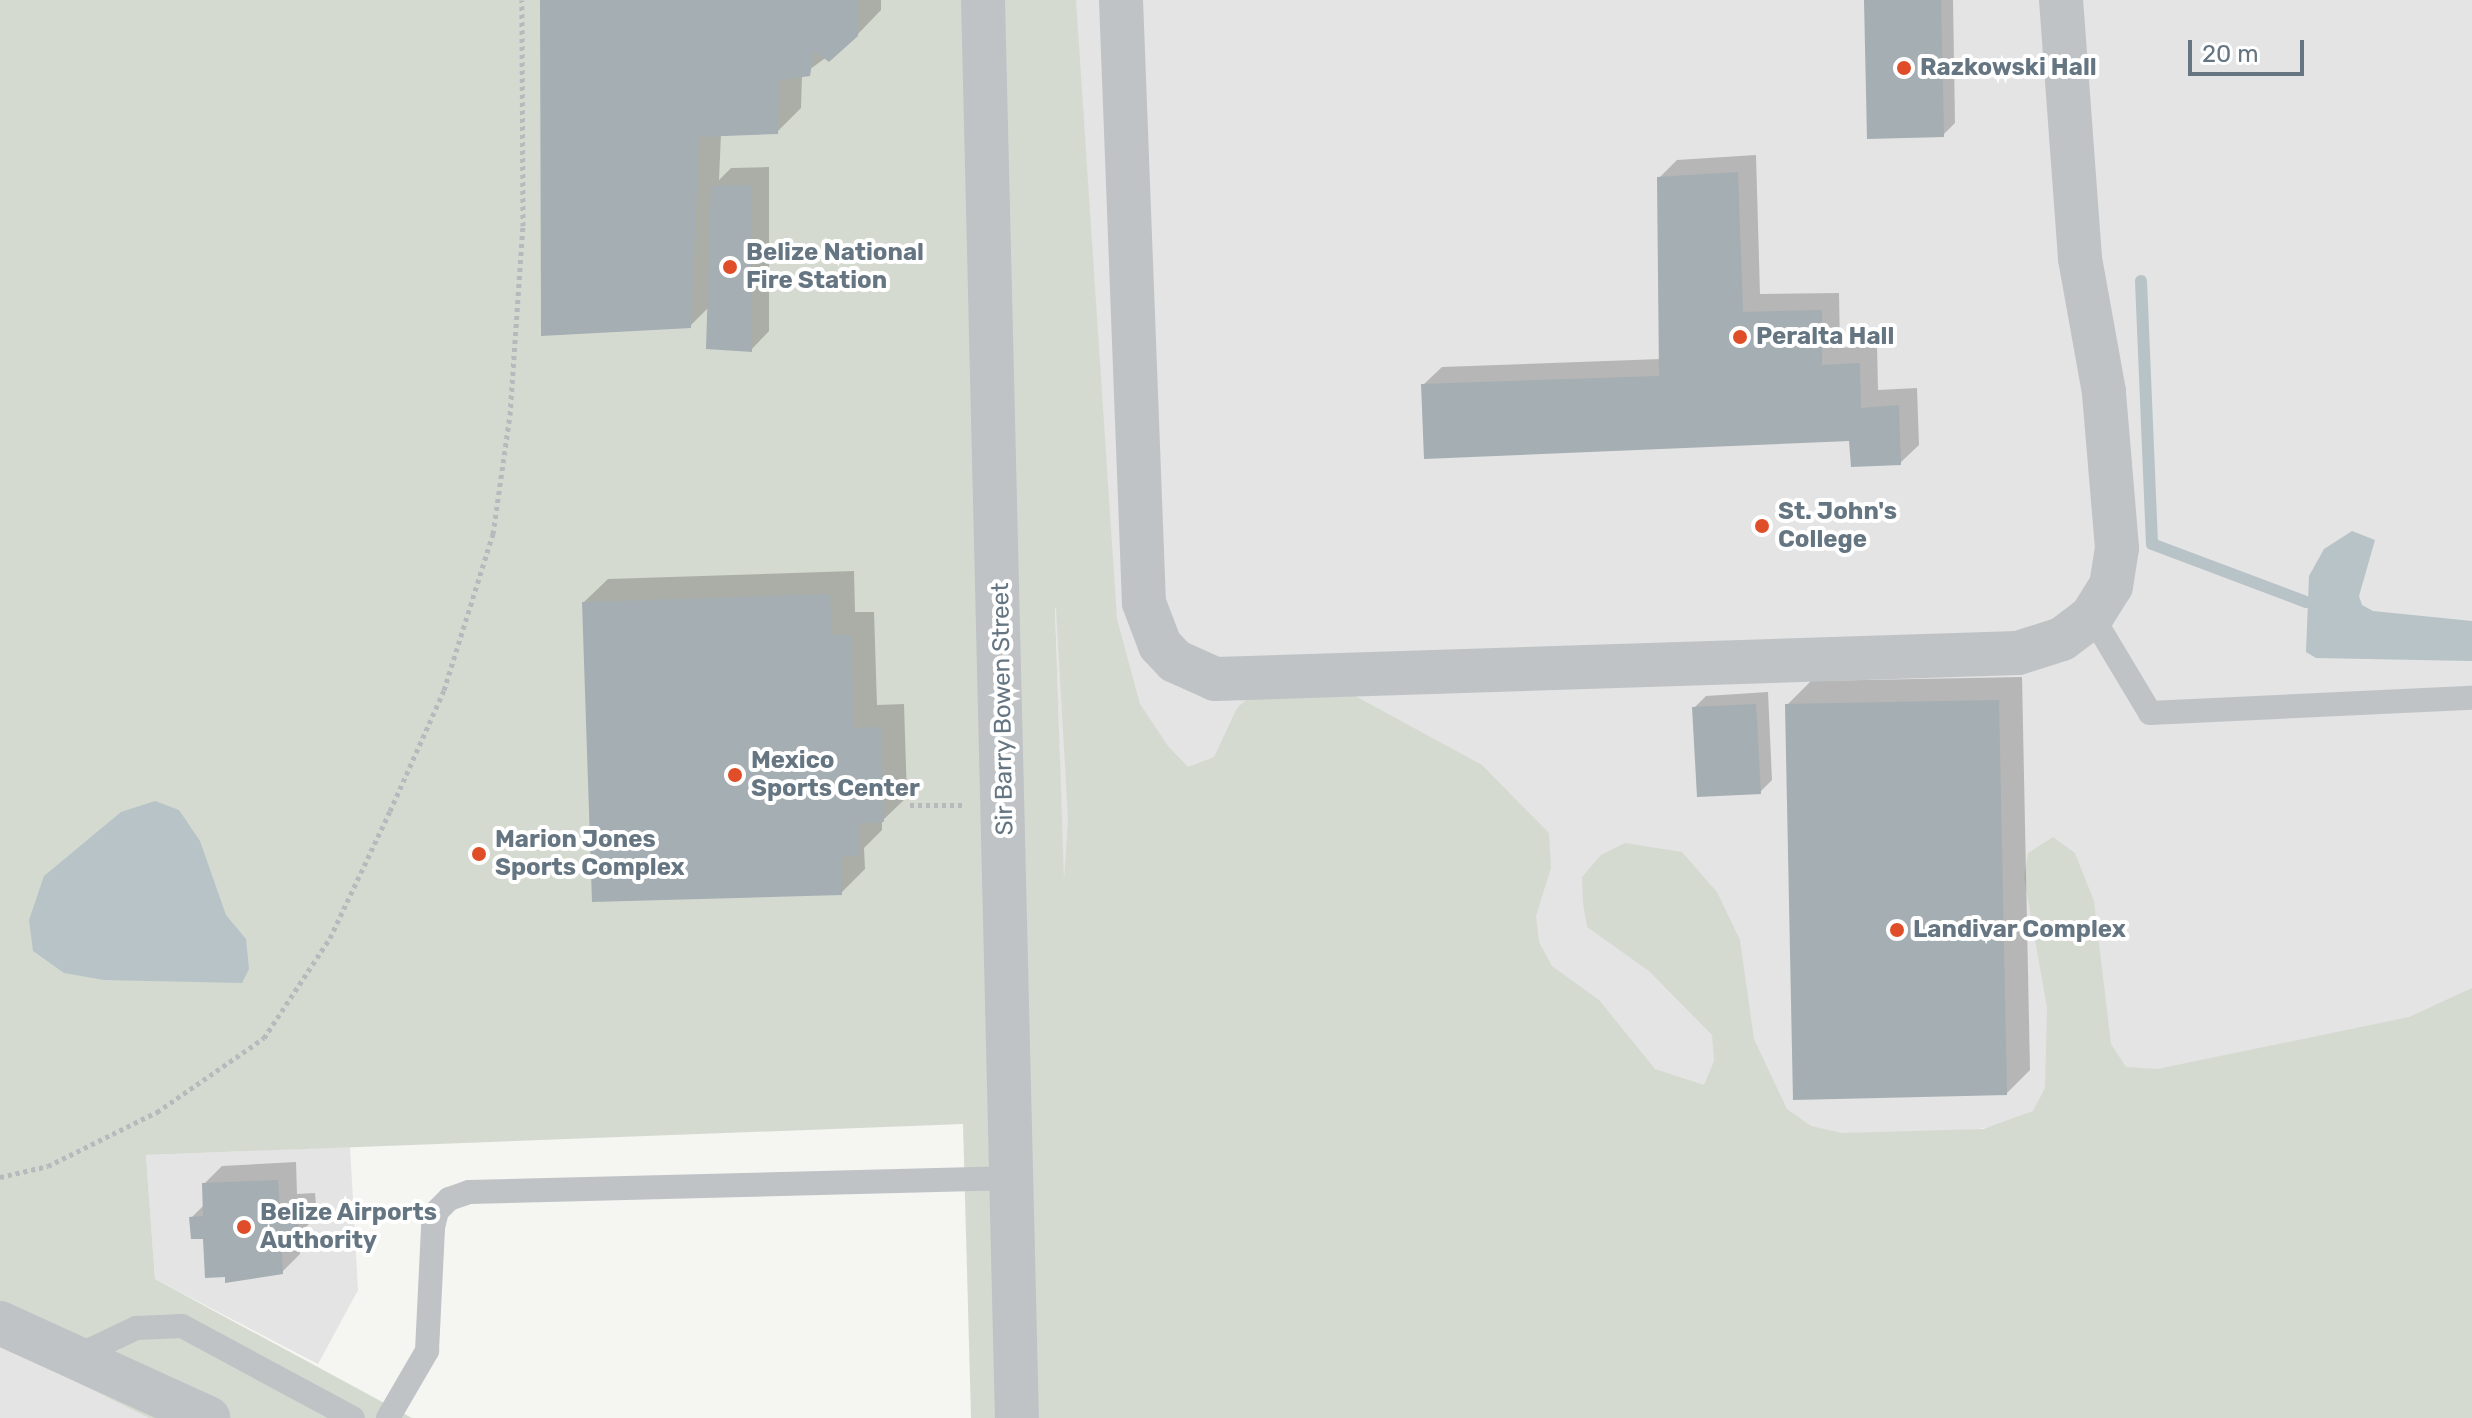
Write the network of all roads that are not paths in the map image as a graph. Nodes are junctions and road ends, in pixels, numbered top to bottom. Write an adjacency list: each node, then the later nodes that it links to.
1 (983, 0): 6 (street, Sir Barry Bowen Street)
2 (1121, 0): 4 (street)
3 (2061, 0): 4 (street)
4 (2092, 616): 5 (lane)
5 (2472, 698)
6 (1014, 1178): 11 (lane); 12 (street, Sir Barry Bowen Street)
7 (0, 1323): 8 (street)
8 (75, 1357): 9 (street); 10 (lane)
9 (208, 1418)
10 (353, 1418)
11 (388, 1418)
12 (1017, 1418)

